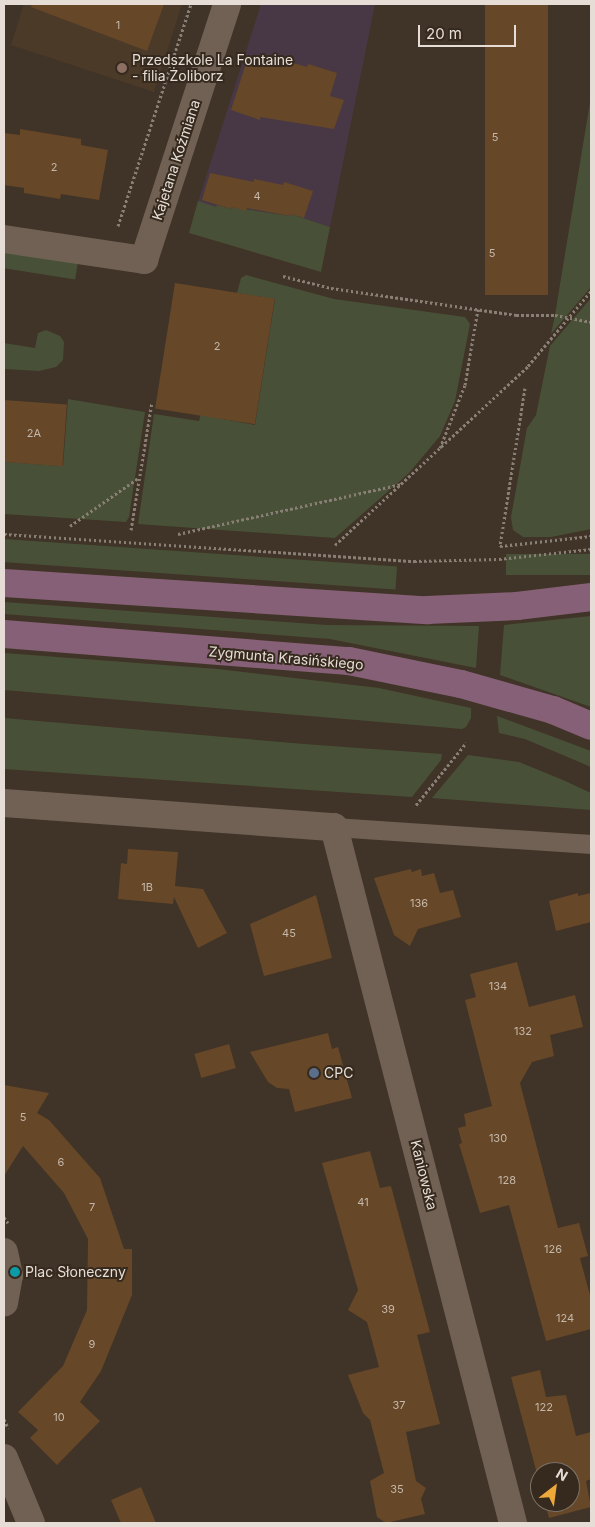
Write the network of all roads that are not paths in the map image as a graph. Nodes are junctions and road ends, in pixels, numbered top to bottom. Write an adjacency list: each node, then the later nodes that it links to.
1 (227, 4): 2 (street, Kajetana Koźmiana)
2 (4, 239)
3 (4, 584): 4 (main road)
4 (591, 597)
5 (4, 634): 6 (main road, Zygmunta Krasińskiego)
6 (591, 726)
7 (4, 803): 8 (street)
8 (334, 826): 9 (lane); 14 (street, Kaniowska)
9 (591, 844)
10 (4, 1252): 11 (street)
11 (4, 1303)
12 (4, 1458): 13 (street)
13 (31, 1523)
14 (514, 1523)

